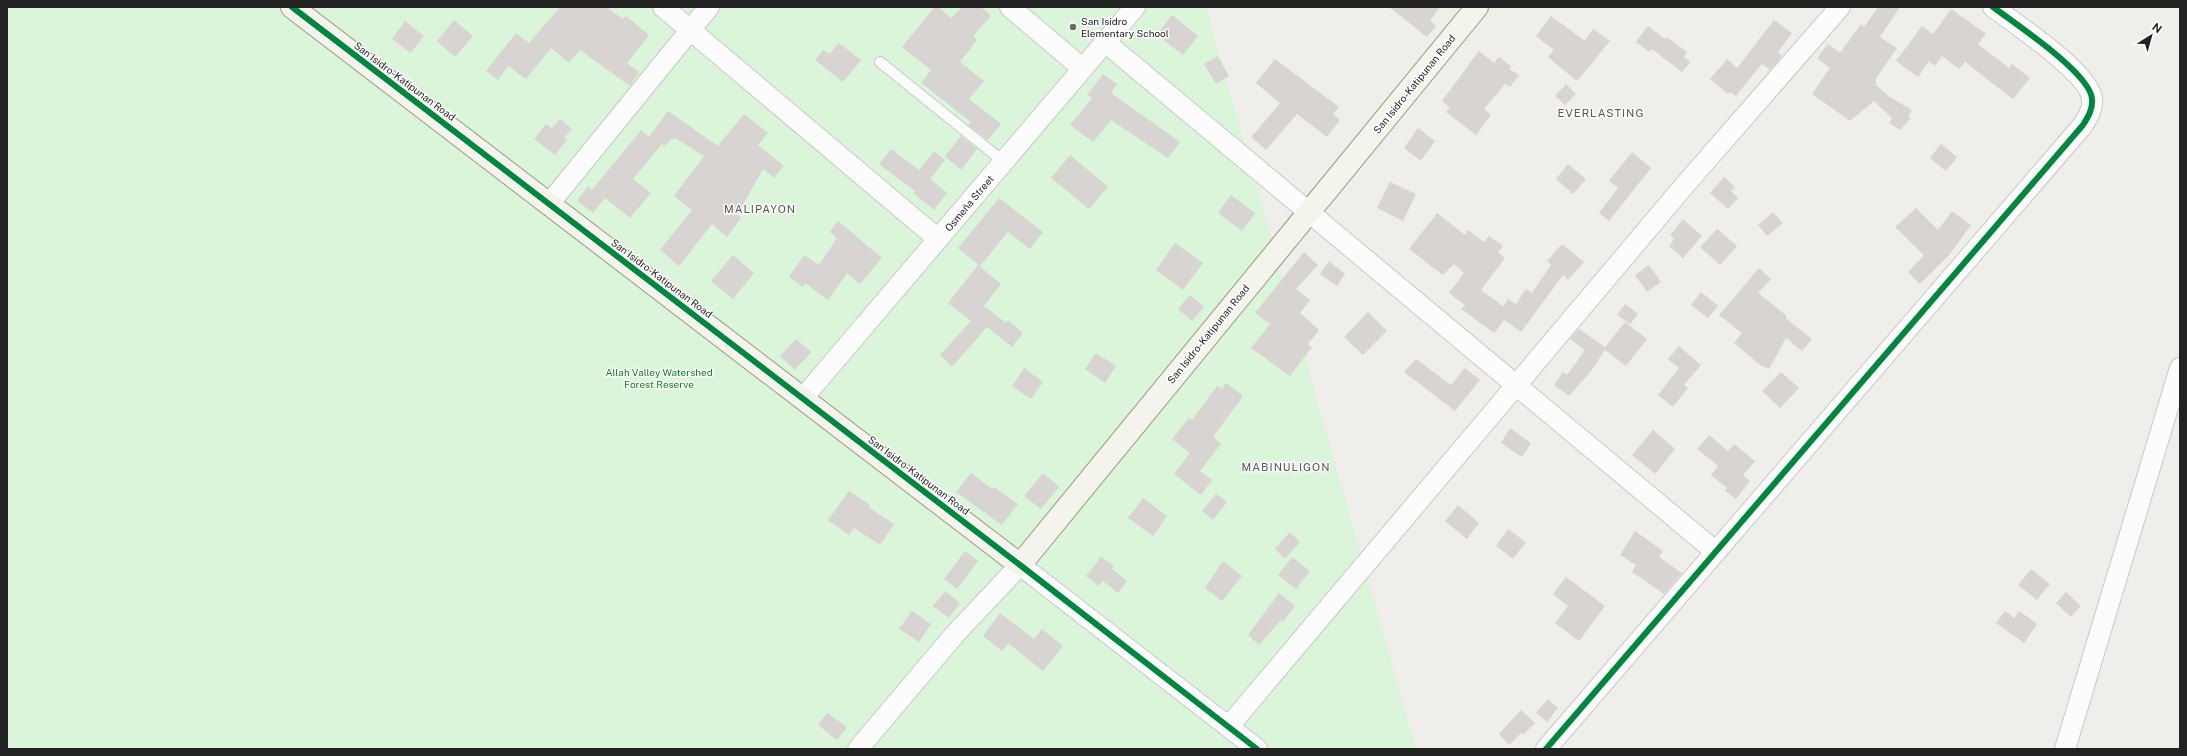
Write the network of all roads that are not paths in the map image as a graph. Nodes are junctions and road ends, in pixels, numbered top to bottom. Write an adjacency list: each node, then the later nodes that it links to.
1 (292, 7): 14 (street, San Isidro-Katipunan Road)
2 (663, 7): 9 (street)
3 (709, 7): 9 (street)
4 (1010, 7): 12 (street)
5 (1136, 7): 10 (street, Osmeña Street)
6 (1477, 7): 15 (street, San Isidro-Katipunan Road)
7 (1840, 7): 18 (street)
8 (1993, 7): 20 (street)
9 (690, 30): 14 (street); 16 (street)
10 (1105, 42): 12 (street, Osmeña Street); 15 (street)
11 (880, 62): 13 (lane)
12 (1082, 68): 13 (street, Osmeña Street)
13 (1004, 162): 16 (street, Osmeña Street)
14 (549, 204): 19 (street, San Isidro-Katipunan Road)
15 (1309, 211): 18 (street); 21 (street, San Isidro-Katipunan Road)
16 (938, 239): 19 (street, Osmeña Street)
17 (2180, 368): 26 (street)
18 (1517, 385): 20 (street); 22 (street)
19 (803, 398): 21 (street, San Isidro-Katipunan Road)
20 (1716, 552): 25 (street)
21 (1020, 565): 22 (street); 23 (street)
22 (1229, 726): 24 (street)
23 (858, 749)
24 (1257, 749)
25 (1546, 749)
26 (2065, 749)

